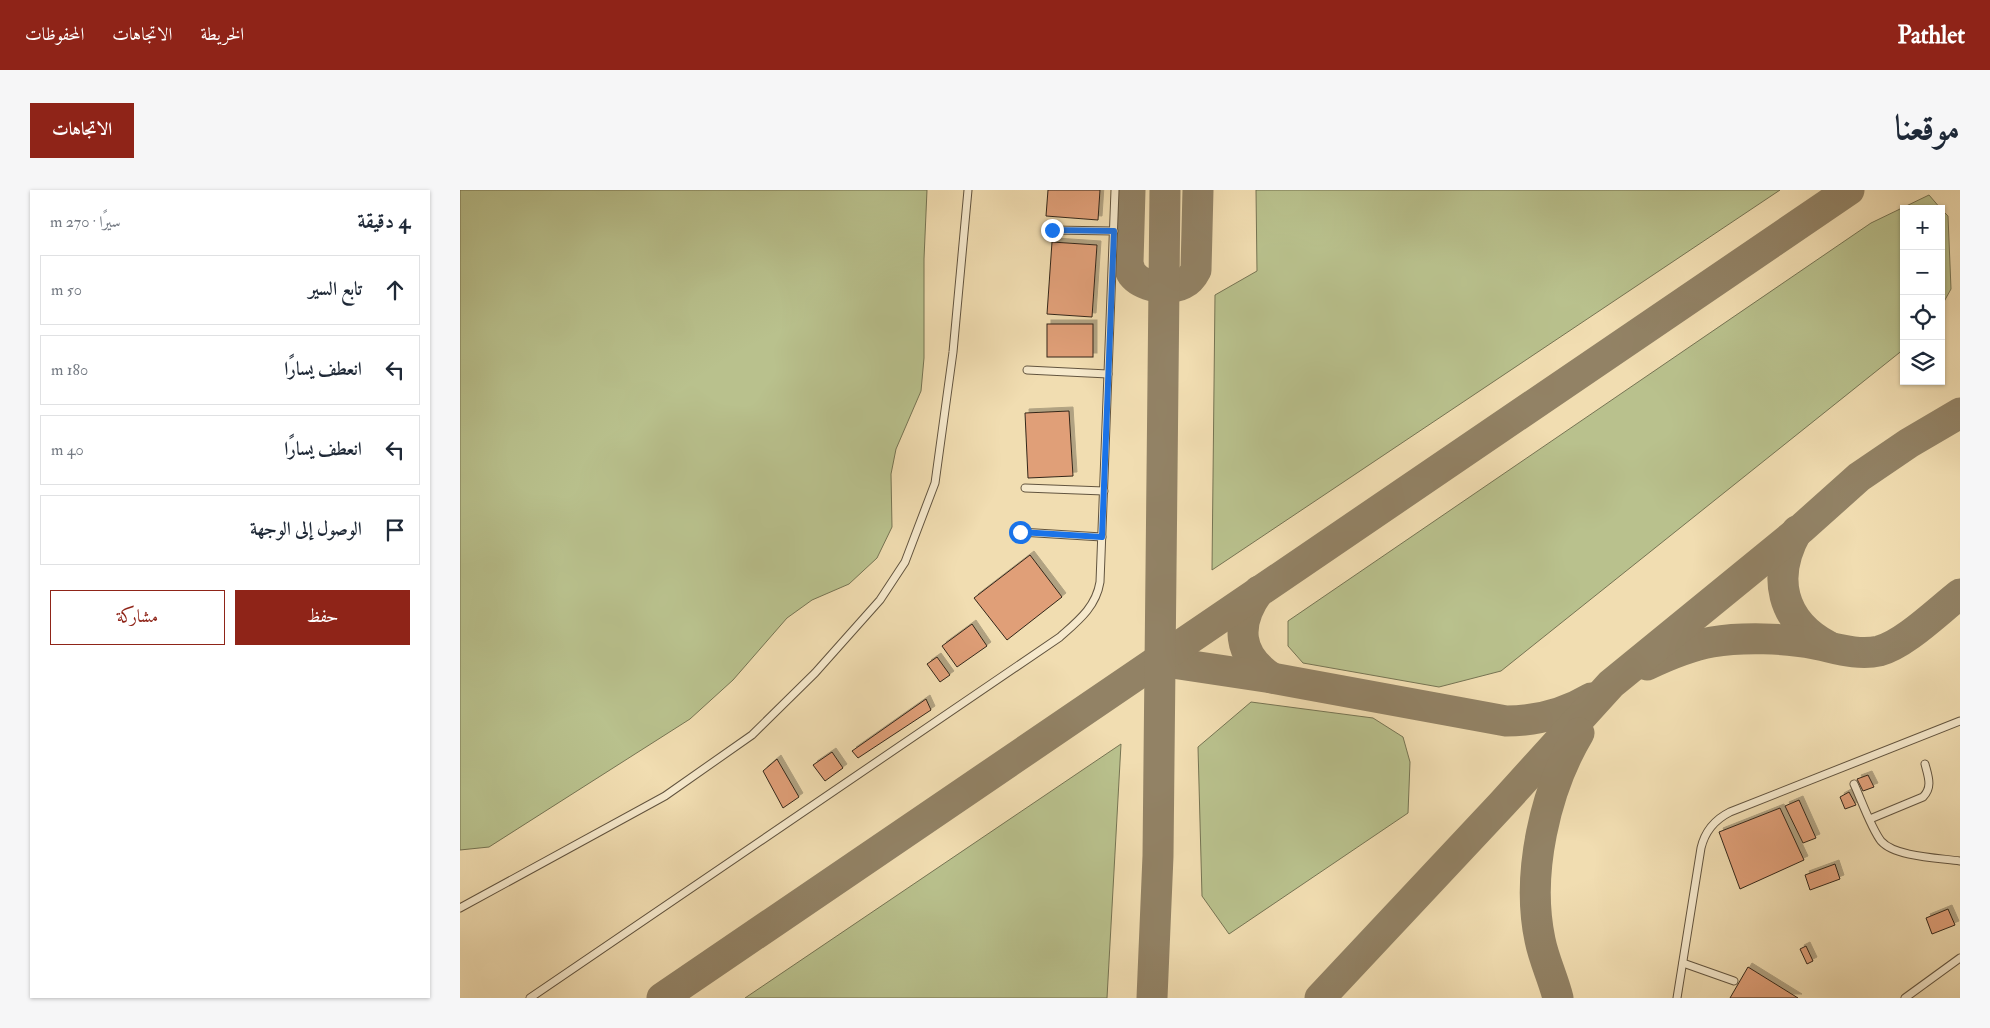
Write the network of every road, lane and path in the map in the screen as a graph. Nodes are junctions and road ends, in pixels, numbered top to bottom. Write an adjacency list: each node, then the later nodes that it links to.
1 (968, 190): 16 (lane)
2 (1115, 190): 4 (lane)
3 (1052, 230): 4 (lane)
4 (1114, 231): 6 (lane)
5 (1027, 370): 6 (lane)
6 (1108, 374): 8 (lane)
7 (1025, 488): 8 (lane)
8 (1104, 491): 10 (lane)
9 (1020, 532): 10 (lane)
10 (1102, 537): 20 (lane)
11 (1960, 721): 18 (lane)
12 (1925, 764): 14 (lane)
13 (1854, 784): 14 (lane)
14 (1870, 818): 15 (lane)
15 (1960, 862)
16 (460, 908)
17 (1960, 958): 22 (lane)
18 (1683, 962): 19 (lane); 21 (lane)
19 (1734, 981)
20 (530, 998)
21 (1677, 998)
22 (1905, 998)

